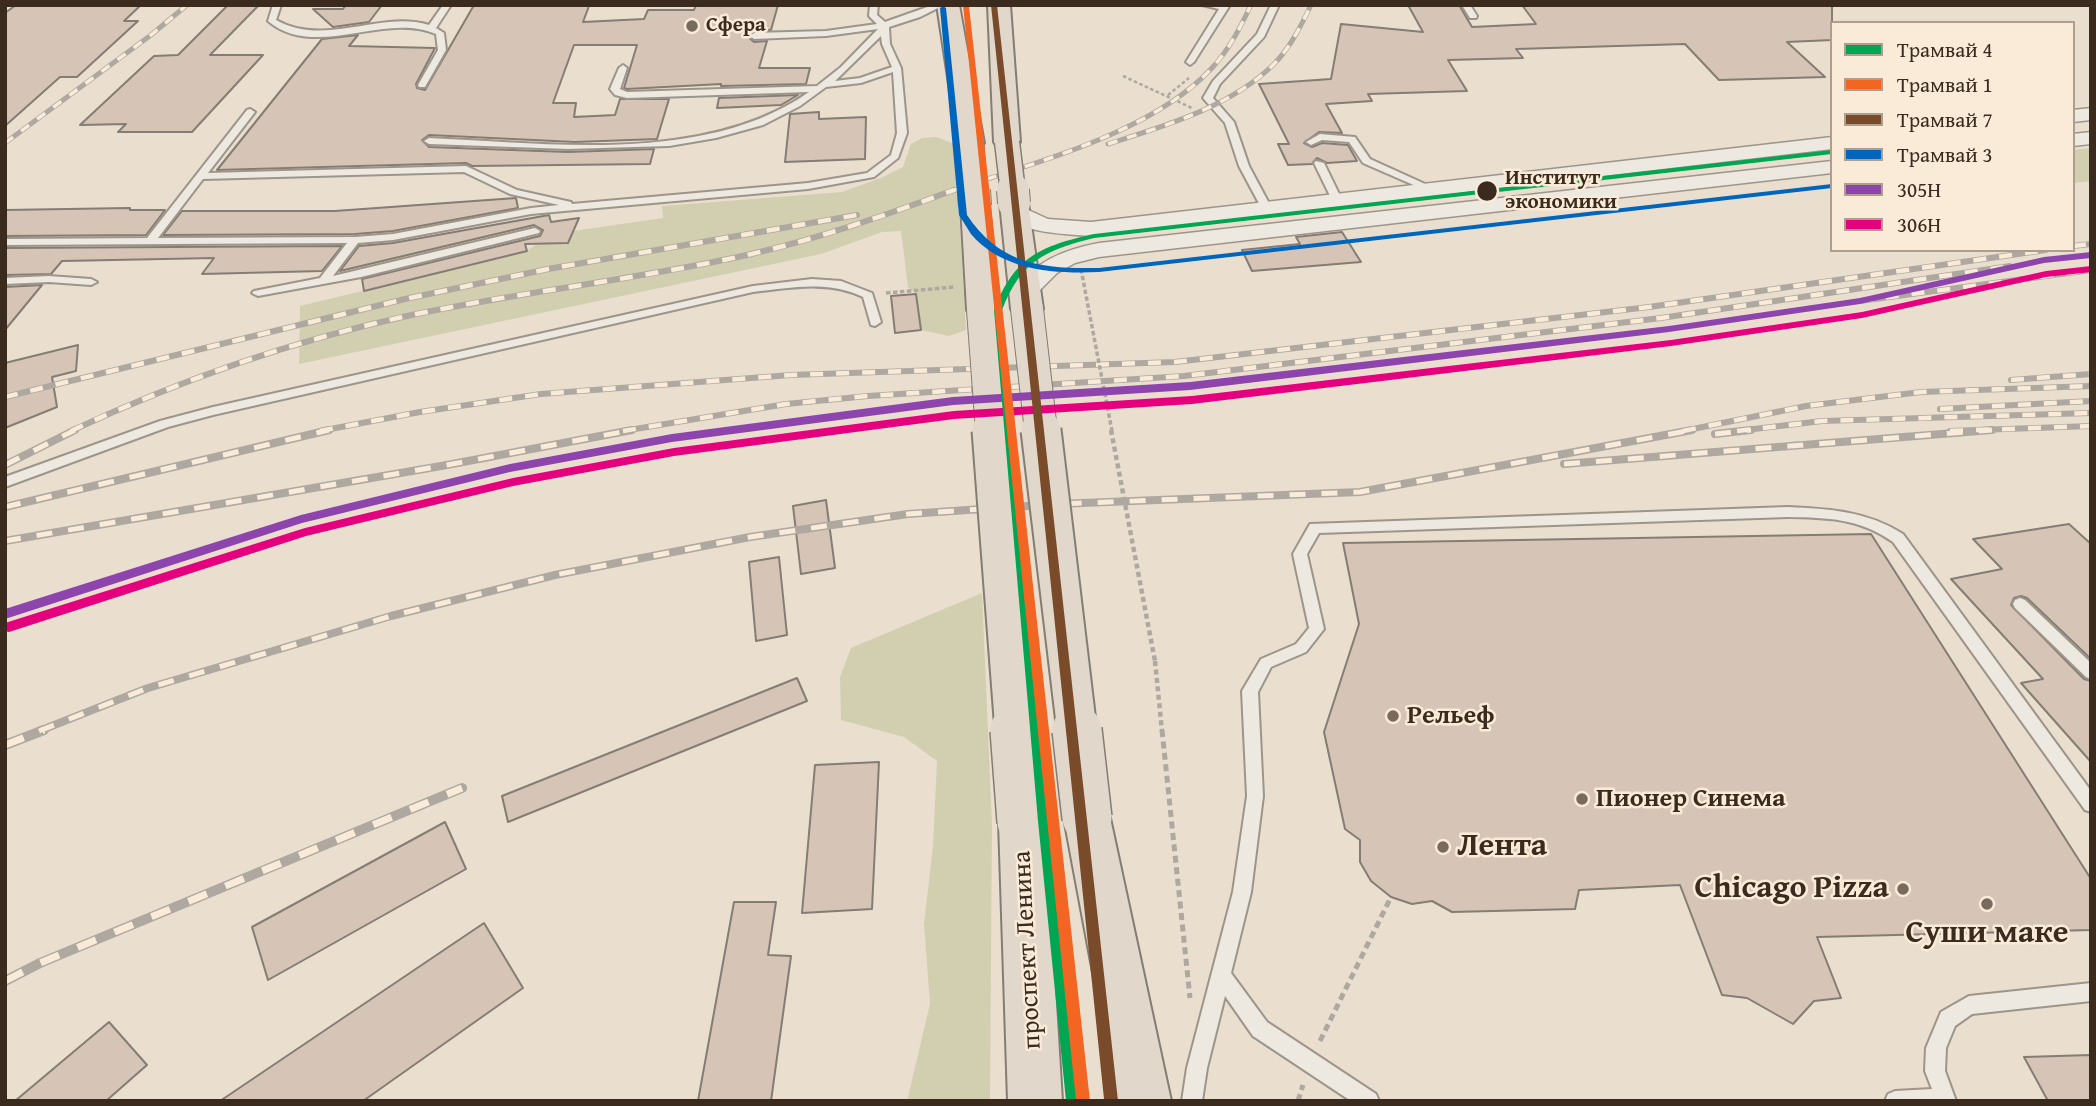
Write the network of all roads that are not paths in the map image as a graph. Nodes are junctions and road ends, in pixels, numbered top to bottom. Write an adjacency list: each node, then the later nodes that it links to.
1 (277, 5): 12 (lane)
2 (447, 5): 12 (lane)
3 (874, 5): 13 (lane)
4 (940, 5): 13 (lane)
5 (948, 5): 52 (main road, проспект Ленина, bridge)
6 (999, 5): 32 (main road, bridge)
7 (1206, 5): 10 (lane)
8 (1275, 5): 33 (lane)
9 (1466, 5): 11 (lane)
10 (1225, 6): 15 (lane)
11 (1473, 16)
12 (432, 27): 18 (lane)
13 (885, 27): 14 (lane); 17 (lane); 19 (lane)
14 (754, 36)
15 (1190, 62)
16 (623, 68): 19 (lane)
17 (897, 68): 19 (lane); 31 (lane)
18 (422, 85)
19 (821, 87): 21 (lane)
20 (250, 112): 27 (lane)
21 (429, 141)
22 (1311, 142): 28 (lane)
23 (1830, 143): 26 (street)
24 (1319, 163): 30 (lane)
25 (1830, 167): 29 (street)
26 (1549, 174): 28 (street); 29 (street)
27 (200, 176): 31 (lane); 38 (lane)
28 (1429, 188): 30 (street)
29 (1571, 196): 34 (street)
30 (1337, 200): 33 (street); 34 (street)
31 (578, 206): 36 (lane)
32 (1015, 208): 33 (street); 43 (main road)
33 (1273, 219): 34 (street); 43 (street)
34 (1351, 220)
35 (535, 231): 41 (lane)
36 (355, 240): 38 (lane); 41 (lane)
37 (5, 242): 38 (lane)
38 (149, 242)
39 (5, 281): 40 (lane)
40 (91, 282)
41 (323, 282): 42 (lane)
42 (258, 293)
43 (1026, 300): 53 (main road, bridge)
44 (875, 321): 45 (lane)
45 (5, 482)
46 (2020, 604): 47 (lane)
47 (2091, 673)
48 (2091, 805): 49 (lane)
49 (1220, 974): 54 (lane); 55 (lane)
50 (2091, 992): 51 (lane)
51 (1945, 1099): 56 (lane)
52 (1035, 1101)
53 (1144, 1101)
54 (1192, 1101)
55 (1369, 1101)
56 (1895, 1101)

